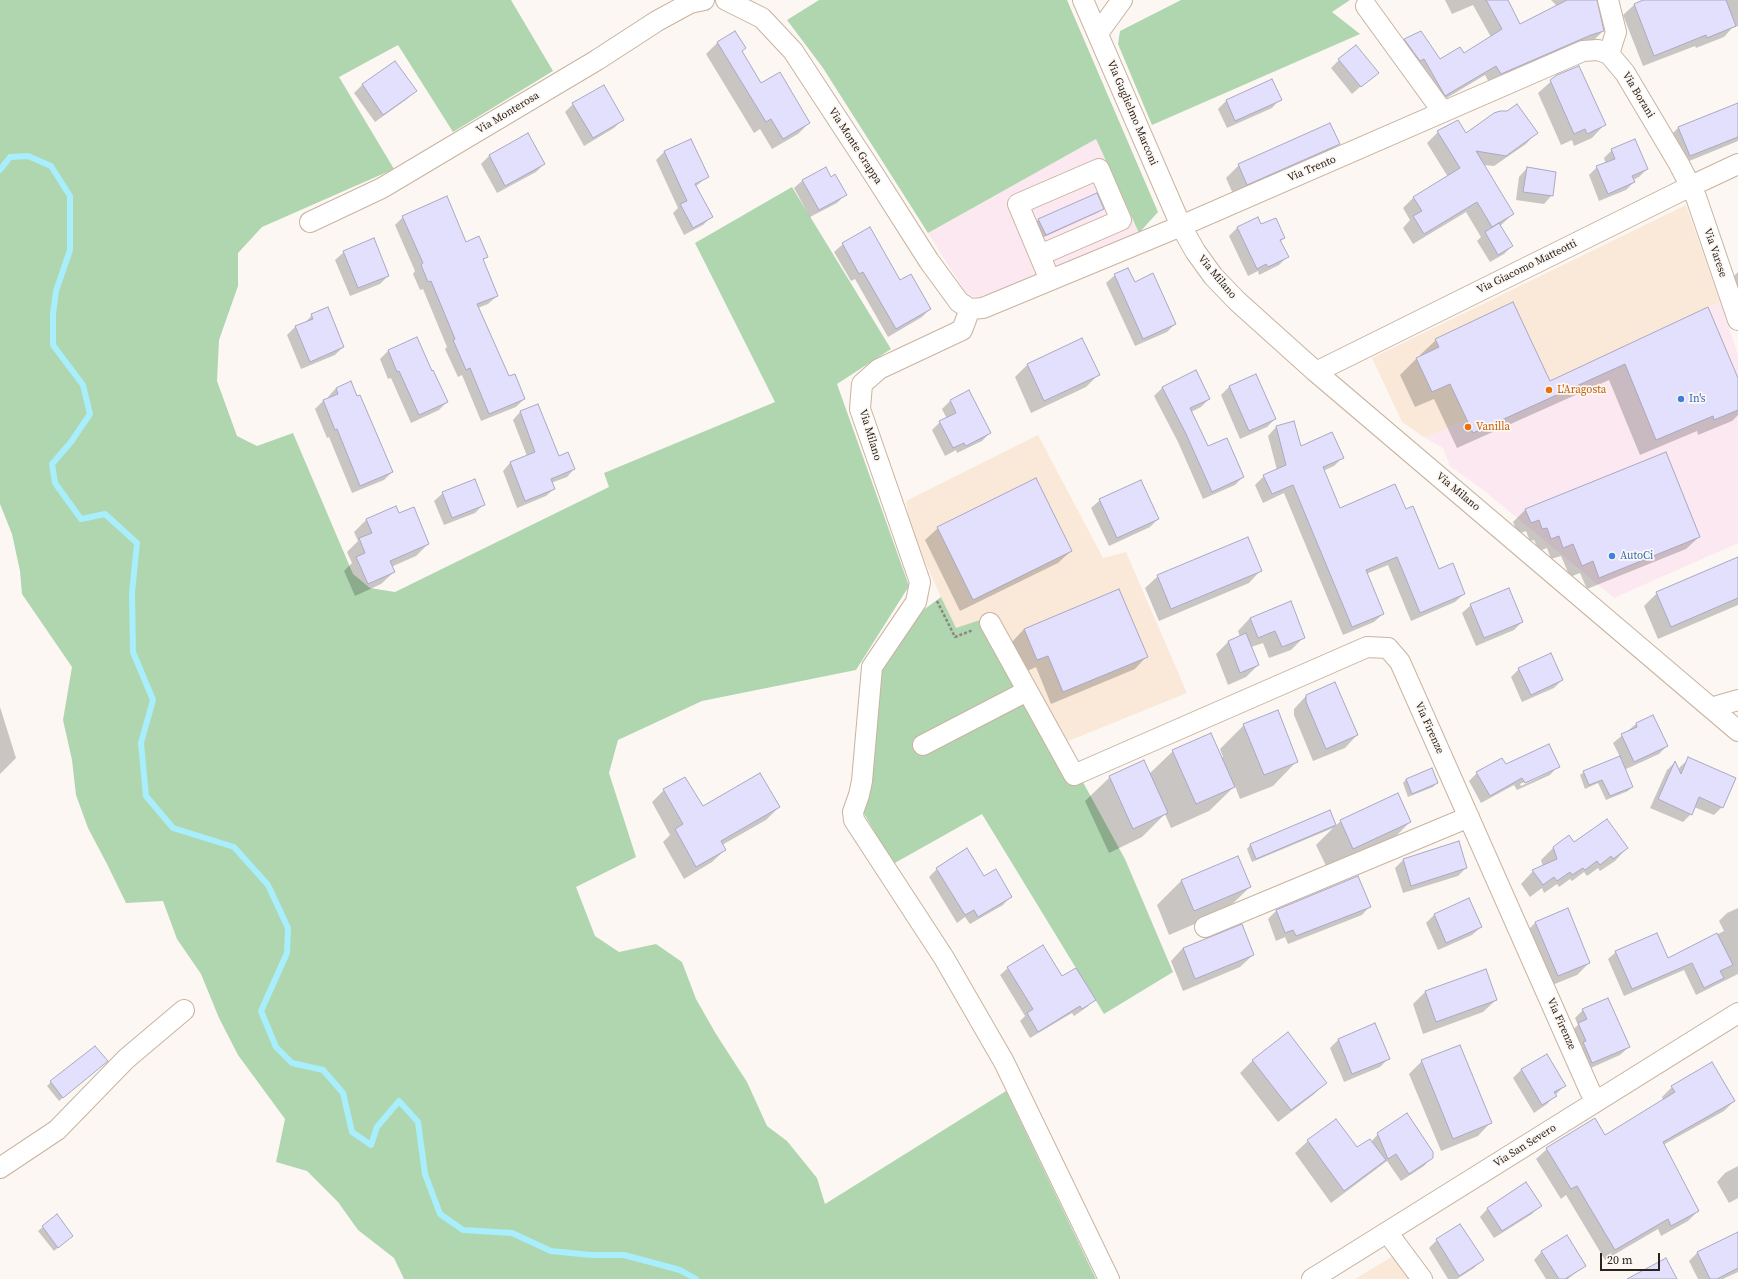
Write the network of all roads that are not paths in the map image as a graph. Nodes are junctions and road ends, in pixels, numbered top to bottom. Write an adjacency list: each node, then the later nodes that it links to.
1 (704, 0): 12 (street, Via Monterosa)
2 (726, 0): 16 (street, Via Monte Grappa)
3 (1083, 0): 7 (street, Via Guglielmo Marconi)
4 (1122, 0): 7 (street)
5 (1608, 0): 8 (street)
6 (1366, 6): 9 (street)
7 (1098, 33): 13 (street, Via Guglielmo Marconi)
8 (1609, 54): 9 (street, Via Trento); 11 (street, Via Borani)
9 (1443, 112): 13 (street, Via Trento)
10 (1738, 164): 11 (street, Via Giacomo Matteotti)
11 (1691, 186): 17 (street, Via Varese); 18 (street, Via Giacomo Matteotti)
12 (310, 222)
13 (1181, 226): 15 (street); 18 (street, Via Milano)
14 (1040, 256): 14 (street); 15 (street)
15 (1050, 280): 16 (street)
16 (970, 309): 34 (street, Via Milano)
17 (1738, 320)
18 (1316, 372): 21 (street, Via Milano)
19 (990, 623): 20 (street)
20 (1027, 691): 26 (street); 27 (street, Via Firenze)
21 (1695, 694): 23 (street, Via Milano); 25 (street, Via Milano)
22 (1738, 700): 23 (street)
23 (1717, 706): 24 (street, Via Milano)
24 (1738, 722)
25 (1738, 731)
26 (923, 745)
27 (1469, 818): 28 (street); 31 (street, Via Firenze)
28 (1205, 927)
29 (184, 1010): 32 (street)
30 (1738, 1013): 31 (street, Via San Severo)
31 (1597, 1101): 33 (street, Via San Severo)
32 (0, 1168)
33 (1387, 1232): 35 (street, Via San Severo); 36 (street)
34 (1109, 1279)
35 (1312, 1279)
36 (1422, 1279)

